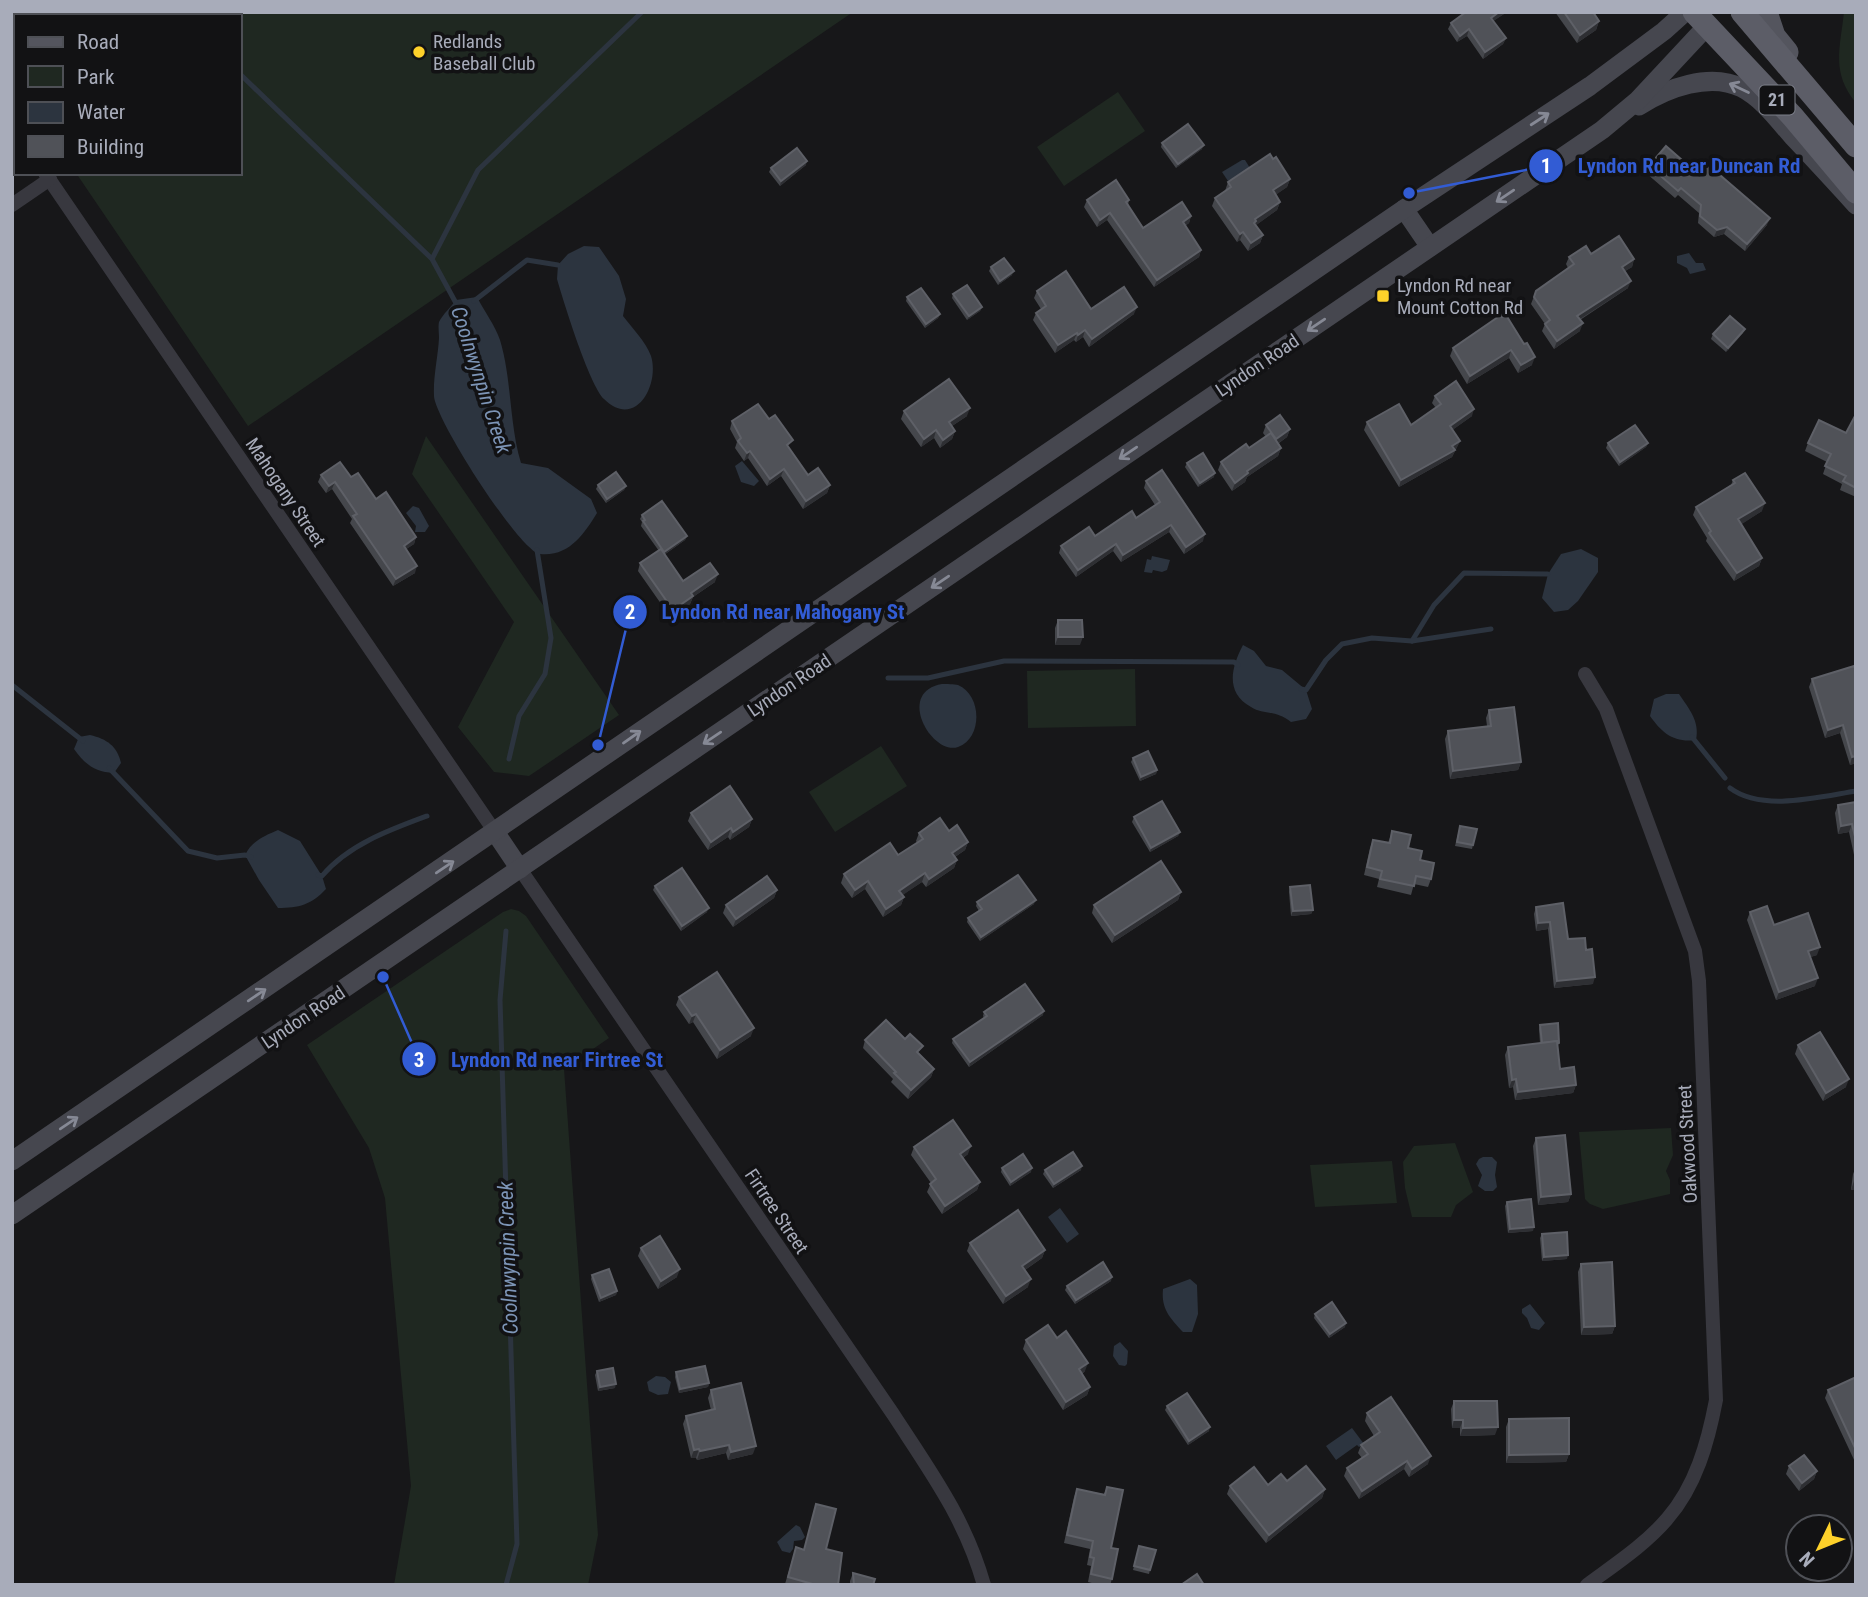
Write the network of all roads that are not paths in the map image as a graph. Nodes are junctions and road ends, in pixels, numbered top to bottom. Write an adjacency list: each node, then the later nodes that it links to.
1 (1685, 12): 12 (main road, one-way to 1)
2 (1742, 12): 7 (highway, 21)
3 (1766, 12): 6 (main road)
4 (1706, 17): 5 (main road, Lyndon Road); 9 (highway, 21)
5 (1602, 130): 11 (main road, one-way to 5); 13 (main road, Lyndon Road, one-way to 13)
6 (1856, 131)
7 (1856, 146)
8 (48, 176): 10 (street); 15 (street, Mahogany Street)
9 (1856, 192)
10 (12, 205)
11 (1856, 205)
12 (1404, 209): 13 (main road); 15 (main road, one-way to 12)
13 (1430, 247): 16 (main road, Lyndon Road, one-way to 16)
14 (1586, 674): 20 (street, Oakwood Street)
15 (495, 832): 16 (main road); 17 (main road, one-way to 15)
16 (520, 869): 18 (main road, Lyndon Road); 19 (street, Firtree Street)
17 (12, 1161)
18 (12, 1215)
19 (984, 1585)
20 (1587, 1585)

